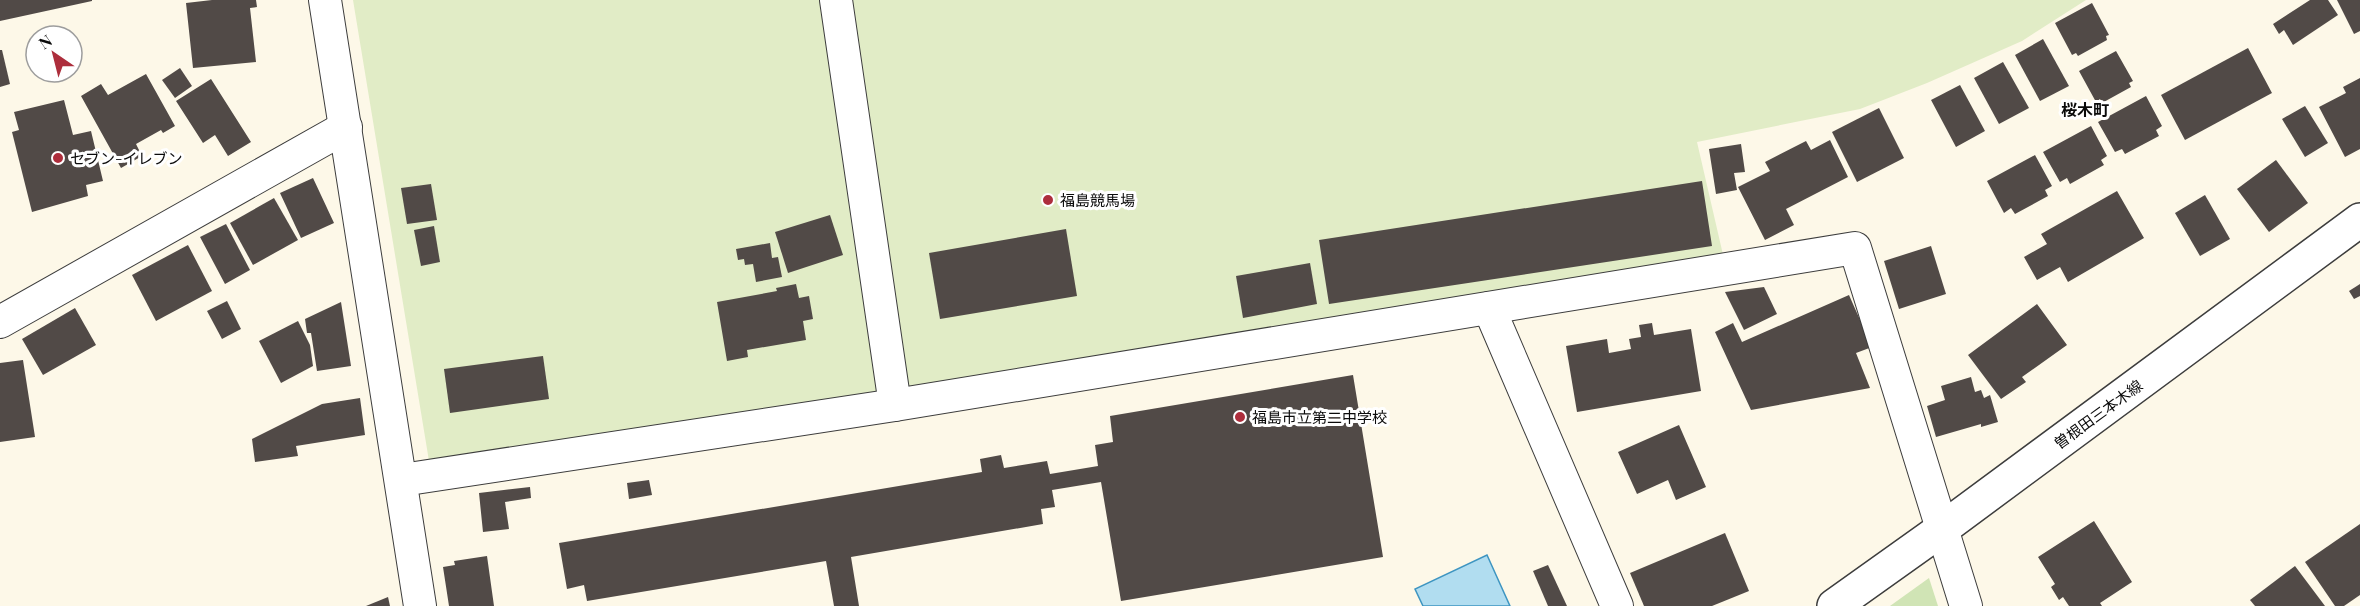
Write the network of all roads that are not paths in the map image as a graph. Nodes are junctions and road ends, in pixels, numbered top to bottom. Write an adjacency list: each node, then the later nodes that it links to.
1 (325, 0): 3 (street)
2 (836, 0): 7 (street)
3 (346, 127): 6 (street); 8 (street)
4 (2360, 220): 9 (street, 曽根田三本木線)
5 (1489, 308): 7 (street); 9 (street); 11 (street)
6 (0, 322)
7 (895, 405): 8 (street)
8 (402, 480): 10 (street)
9 (1942, 529): 12 (street, 曽根田三本木線); 13 (street)
10 (420, 606)
11 (1617, 606)
12 (1834, 606)
13 (1966, 606)

